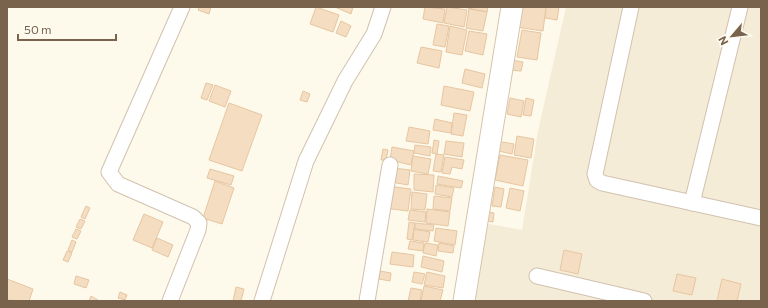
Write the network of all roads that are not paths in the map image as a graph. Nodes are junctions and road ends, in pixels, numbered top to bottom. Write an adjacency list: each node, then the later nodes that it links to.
1 (182, 7): 11 (street)
2 (383, 7): 12 (street)
3 (512, 7): 14 (main road)
4 (631, 7): 7 (street)
5 (740, 7): 7 (street)
6 (390, 165): 13 (street)
7 (692, 203): 8 (street)
8 (761, 218)
9 (537, 276): 10 (street)
10 (592, 296): 15 (street)
11 (170, 301)
12 (262, 301)
13 (367, 301)
14 (464, 301)
15 (644, 301)

